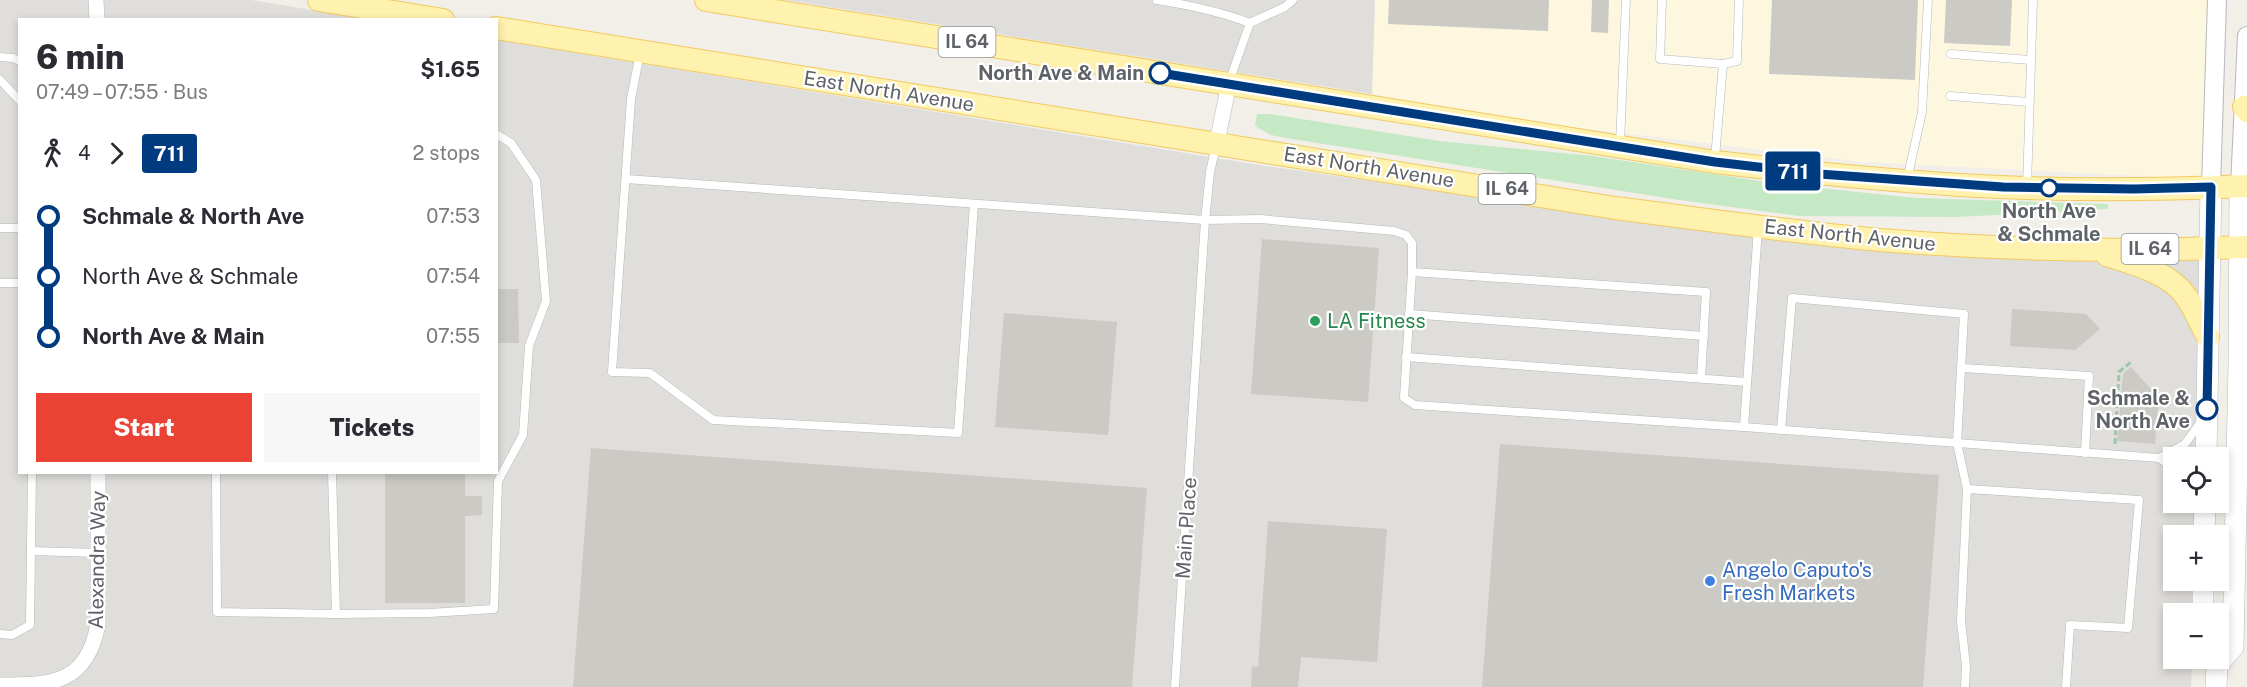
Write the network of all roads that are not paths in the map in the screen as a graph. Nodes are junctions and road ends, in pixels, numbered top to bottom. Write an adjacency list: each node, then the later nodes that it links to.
1 (96, 0): 12 (street)
2 (319, 0): 13 (main road)
3 (705, 0): 24 (main road, IL 64)
4 (1157, 0): 14 (lane)
5 (1293, 0): 14 (lane)
6 (1626, 0): 31 (lane)
7 (1662, 0): 22 (lane)
8 (1739, 0): 22 (lane)
9 (1928, 0): 34 (lane)
10 (2033, 0): 21 (lane)
11 (2217, 0): 36 (street)
12 (97, 18)
13 (430, 18)
14 (1250, 23): 24 (lane)
15 (498, 28): 17 (main road, East North Avenue / IL 64)
16 (2247, 36): 28 (street)
17 (641, 51): 30 (main road, East North Avenue / IL 64); 33 (lane)
18 (1951, 54): 21 (lane)
19 (0, 57): 20 (lane)
20 (18, 60)
21 (2030, 60): 27 (lane)
22 (1724, 64): 32 (lane)
23 (0, 80): 26 (lane)
24 (1229, 84): 30 (street); 31 (main road, IL 64)
25 (1950, 96): 27 (lane)
26 (18, 99)
27 (2029, 102): 37 (lane)
28 (2246, 109): 35 (street)
29 (498, 135): 72 (lane)
30 (1216, 142): 39 (lane, Main Place); 40 (main road, East North Avenue / IL 64)
31 (1620, 146): 32 (main road, IL 64)
32 (1715, 162): 34 (main road, IL 64)
33 (626, 179): 38 (lane); 38 (lane)
34 (1907, 181): 37 (main road, IL 64)
35 (2243, 186): 36 (main road, IL 64); 43 (main road)
36 (2211, 187): 37 (main road, IL 64); 44 (main road)
37 (2027, 188)
38 (974, 204): 39 (lane)
39 (1205, 220): 46 (lane); 78 (lane, Main Place)
40 (1758, 226): 45 (main road, East North Avenue / IL 64); 55 (lane)
41 (0, 228): 42 (lane)
42 (18, 228)
43 (2243, 247): 44 (main road, East North Avenue / IL 64); 69 (main road)
44 (2209, 248): 45 (main road, East North Avenue / IL 64); 51 (main road)
45 (2091, 249): 51 (main road)
46 (1412, 272): 49 (lane); 50 (lane)
47 (0, 283): 48 (lane)
48 (18, 283)
49 (1409, 314): 50 (lane); 52 (lane)
50 (1704, 336): 54 (lane)
51 (2208, 336): 56 (main road)
52 (1406, 357): 54 (lane); 57 (lane)
53 (1963, 368): 58 (lane); 59 (lane); 61 (lane)
54 (1701, 378): 55 (lane)
55 (1747, 381): 57 (lane)
56 (2207, 412): 60 (main road); 62 (lane)
57 (1744, 427): 58 (lane)
58 (1781, 430): 59 (lane)
59 (1958, 443): 61 (lane); 68 (lane)
60 (2206, 447)
61 (2085, 453): 62 (lane)
62 (2159, 459): 63 (lane)
63 (2163, 462)
64 (32, 474): 70 (lane)
65 (98, 474): 71 (street, Alexandra Way)
66 (216, 474): 72 (lane)
67 (332, 474): 72 (lane)
68 (1967, 489): 79 (lane); 80 (lane)
69 (2241, 509): 74 (main road)
70 (31, 551): 71 (lane); 73 (lane)
71 (98, 553): 77 (street, Alexandra Way)
72 (336, 614)
73 (0, 634)
74 (2229, 652)
75 (2215, 669): 81 (main road)
76 (0, 685): 77 (street, Alexandra Way)
77 (52, 685)
78 (1176, 687)
79 (1965, 687)
80 (2066, 687)
81 (2216, 687)

